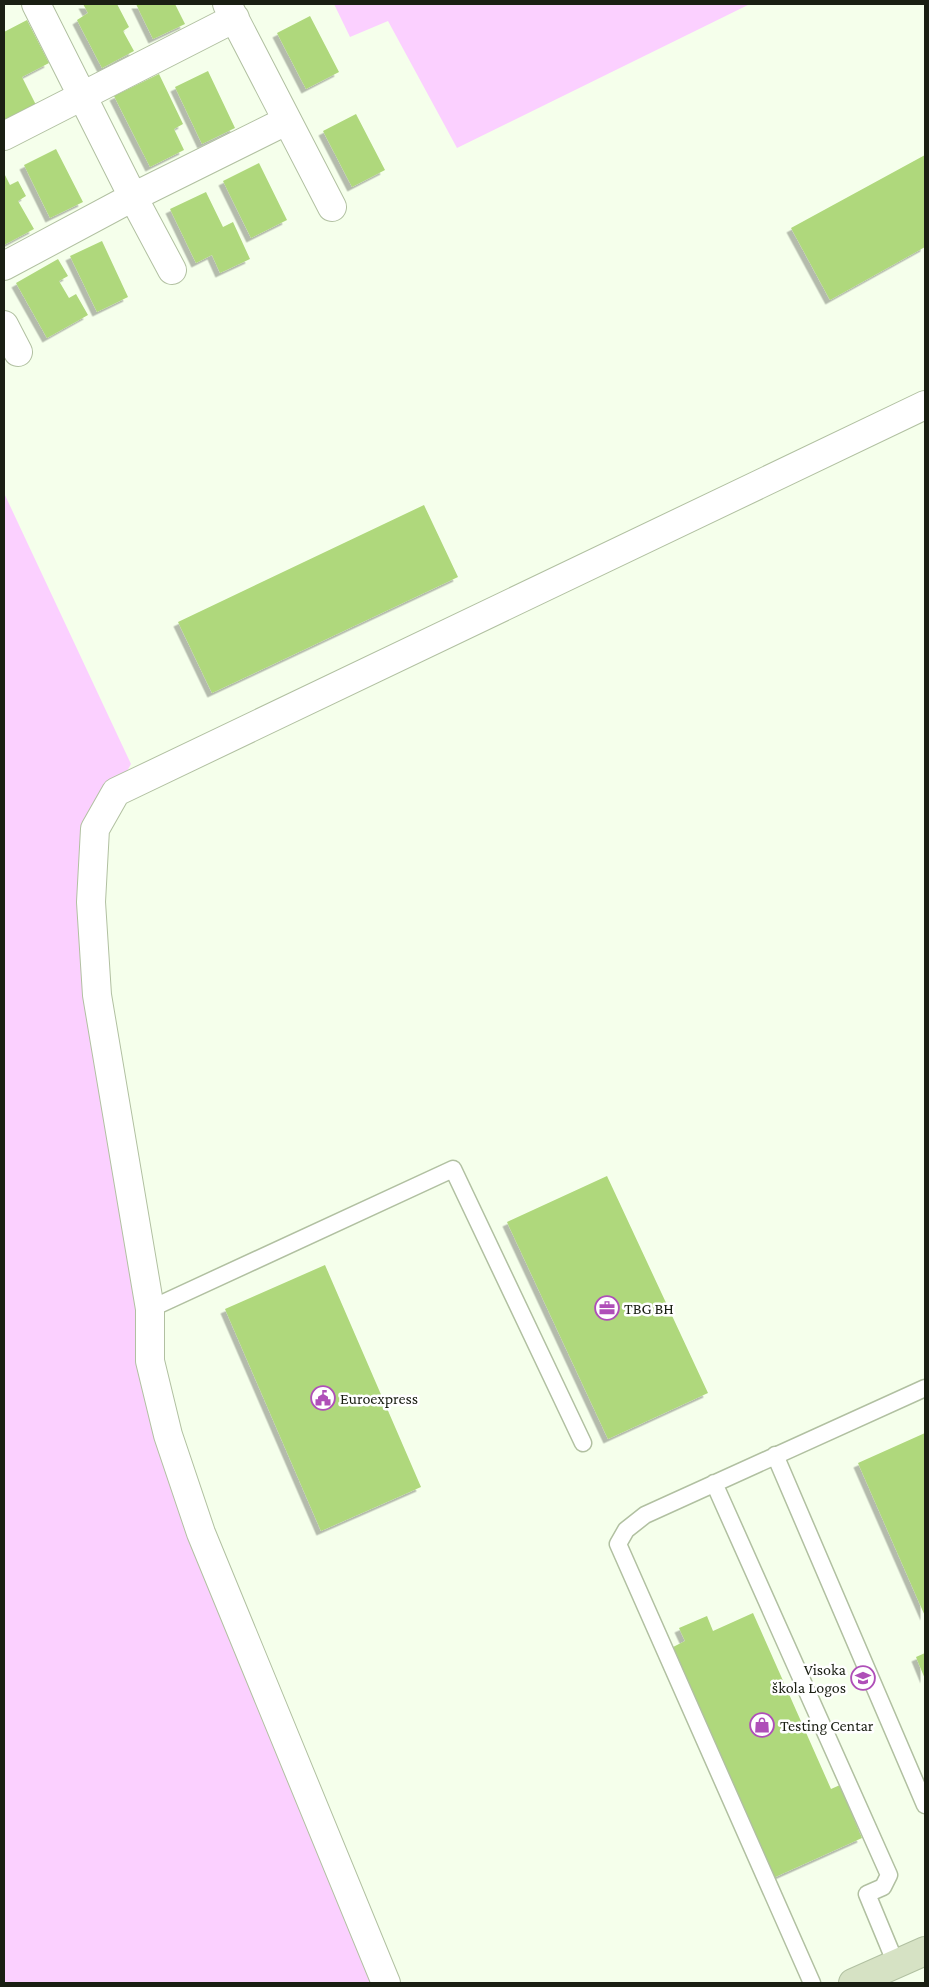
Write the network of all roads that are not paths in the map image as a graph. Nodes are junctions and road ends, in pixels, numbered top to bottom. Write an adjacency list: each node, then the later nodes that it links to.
1 (36, 4): 3 (street)
2 (231, 11): 3 (street); 4 (street)
3 (82, 94): 5 (street); 6 (street)
4 (286, 121): 6 (street); 7 (street)
5 (4, 136)
6 (132, 197): 8 (street); 9 (street)
7 (332, 206)
8 (4, 266)
9 (172, 270)
10 (4, 325): 11 (street)
11 (18, 352)
12 (925, 405): 13 (street)
13 (150, 1309): 15 (lane); 21 (street)
14 (925, 1388): 16 (lane)
15 (583, 1443)
16 (775, 1455): 17 (lane); 18 (lane)
17 (714, 1483): 20 (lane); 22 (lane)
18 (925, 1805)
19 (925, 1951): 20 (main road)
20 (896, 1964): 23 (main road)
21 (386, 1983)
22 (812, 1983)
23 (853, 1983)

